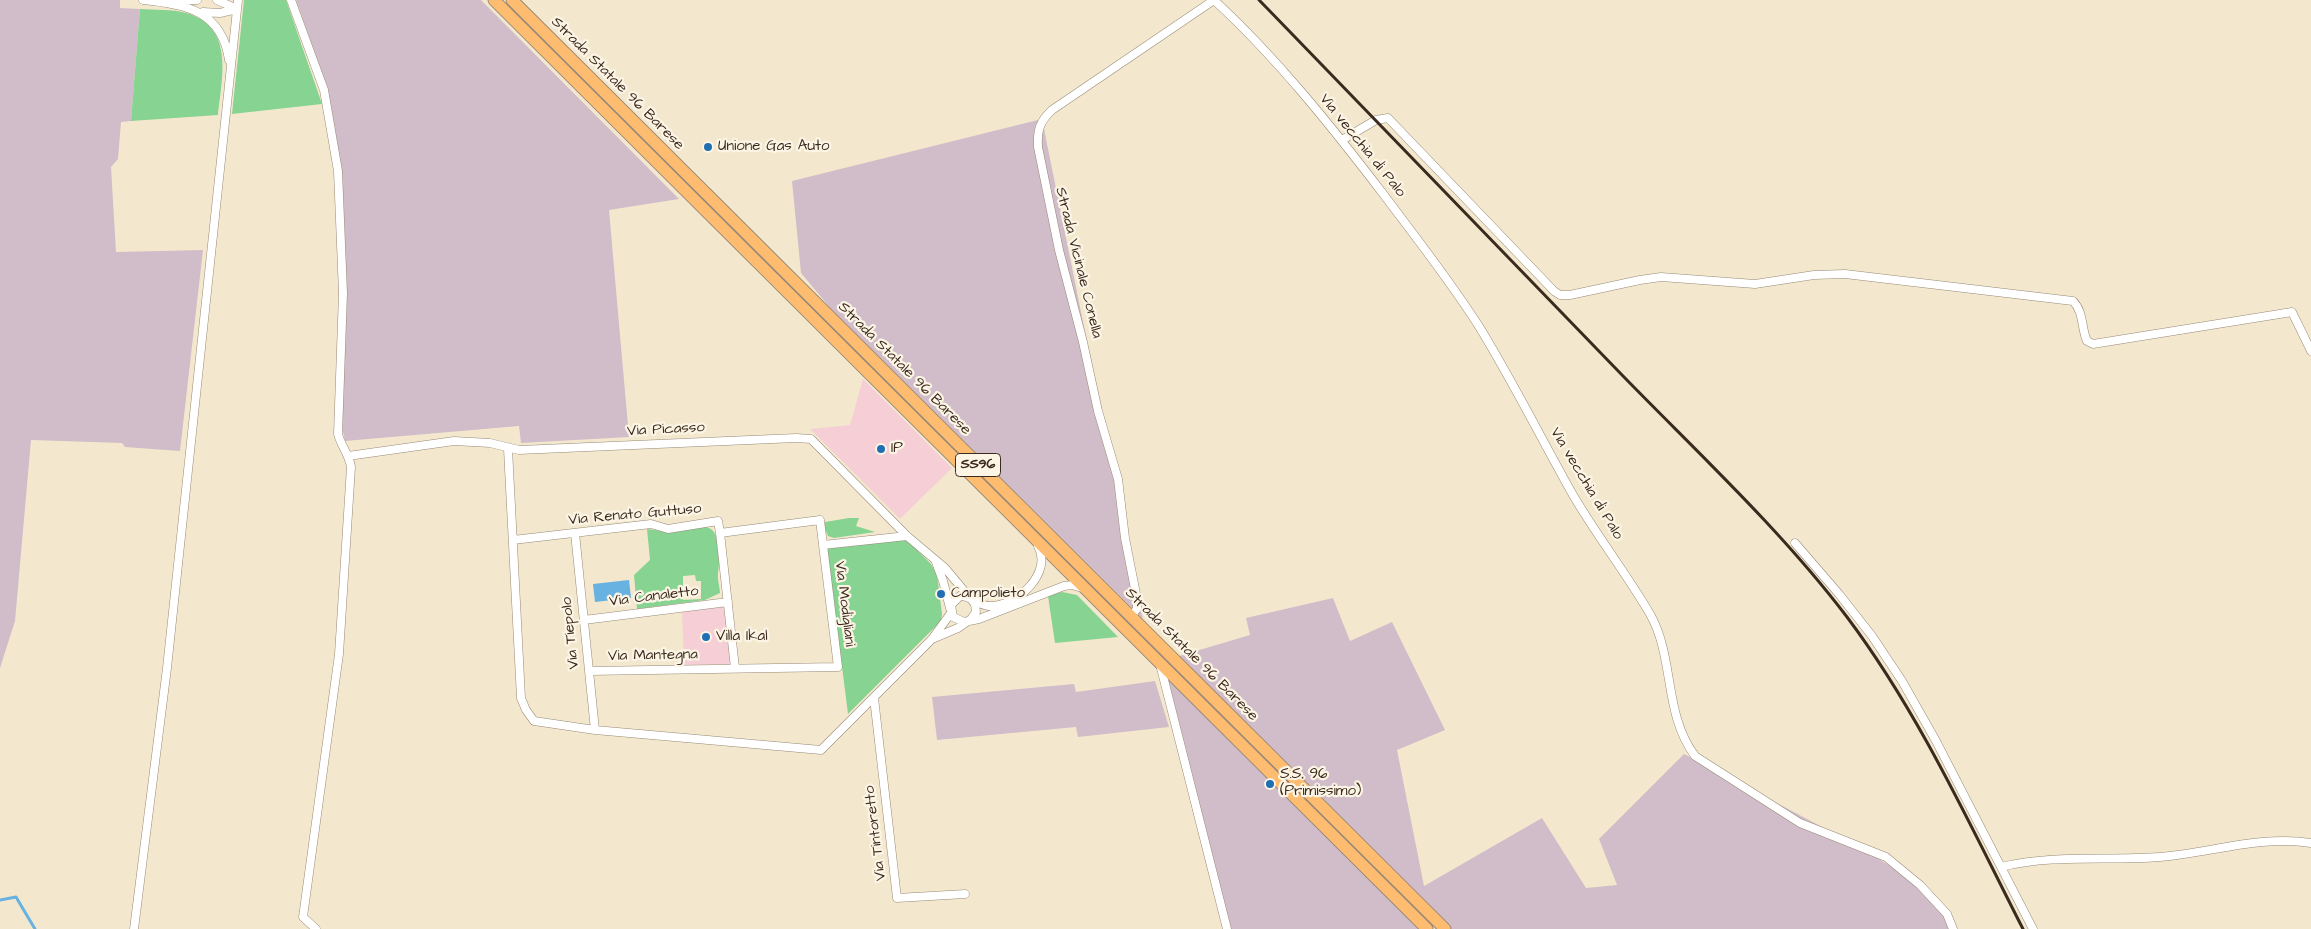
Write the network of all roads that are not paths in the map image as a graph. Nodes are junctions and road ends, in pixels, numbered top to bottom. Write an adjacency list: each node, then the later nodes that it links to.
1 (143, 0): 9 (street)
2 (198, 0): 9 (street)
3 (217, 0): 10 (street)
4 (238, 0): 10 (street)
5 (291, 0): 16 (street)
6 (494, 0): 19 (main road, Strada Statale 96 Barese / SS96)
7 (512, 0): 29 (main road, Strada Statale 96 Barese / SS96)
8 (1214, 0): 13 (street, Via vecchia di Palo); 29 (street, Strada Vicinale Conella)
9 (161, 2): 11 (street)
10 (237, 10): 11 (street); 12 (street)
11 (196, 11): 12 (street)
12 (231, 72): 42 (street)
13 (1342, 140): 14 (street); 47 (street, Via vecchia di Palo)
14 (2311, 351)
15 (508, 449): 16 (street, Via Picasso); 20 (street, Via Picasso); 21 (street)
16 (348, 456): 43 (street)
17 (575, 533): 18 (street, Via Renato Guttuso); 21 (street, Via Renato Guttuso); 30 (street, Via Tiepolo)
18 (720, 533): 23 (street); 27 (street)
19 (1032, 535): 25 (main road, Strada Statale 96 Barese / SS96); 26 (street)
20 (908, 536): 23 (street); 24 (street, Via Picasso)
21 (513, 540): 38 (street)
22 (1794, 543): 40 (street)
23 (823, 545): 35 (street, Via Modigliani)
24 (936, 562): 26 (street, Via Picasso); 28 (street)
25 (1092, 594): 31 (street); 33 (main road, Strada Statale 96 Barese / SS96)
26 (972, 600): 28 (street); 31 (street)
27 (728, 602): 30 (street, Via Canaletto); 34 (street)
28 (950, 611): 31 (street); 32 (street)
29 (1131, 616): 46 (main road, Strada Statale 96 Barese / SS96)
30 (584, 620): 36 (street, Via Tiepolo)
31 (968, 621): 32 (street)
32 (932, 639): 37 (street)
33 (1159, 662): 44 (street); 45 (main road, Strada Statale 96 Barese / SS96)
34 (735, 668): 35 (street, Via Mantegna); 36 (street, Via Mantegna)
35 (838, 668)
36 (589, 671): 38 (street, Via Tiepolo)
37 (874, 698): 38 (street); 41 (street, Via Tintoretto)
38 (596, 730)
39 (2311, 843): 40 (street)
40 (2001, 867): 48 (street)
41 (965, 894)
42 (134, 929)
43 (316, 929)
44 (1227, 929)
45 (1427, 929)
46 (1445, 929)
47 (1953, 929)
48 (2033, 929)

